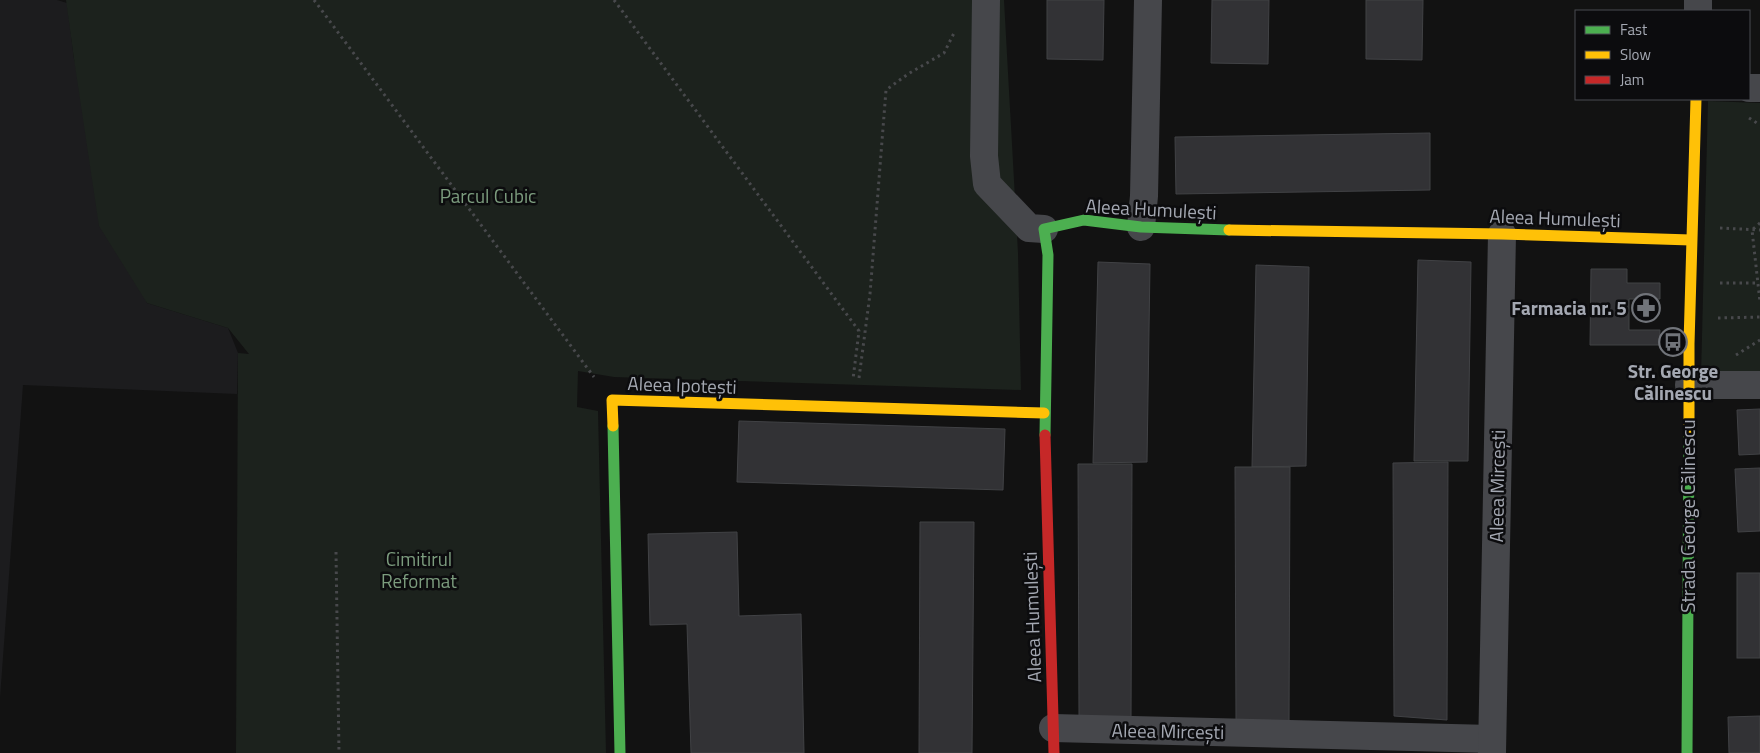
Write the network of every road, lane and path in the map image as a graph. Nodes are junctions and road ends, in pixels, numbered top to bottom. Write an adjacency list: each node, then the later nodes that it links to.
1 (314, 0): 22 (path)
2 (614, 0): 23 (path)
3 (986, 0): 10 (street)
4 (1148, 0): 8 (street)
5 (954, 26): 23 (path)
6 (1696, 100): 14 (street, Strada George Călinescu)
7 (1760, 223): 11 (path)
8 (1141, 227): 10 (street, Aleea Humulești); 13 (street, Aleea Humulești)
9 (1712, 227): 11 (path)
10 (1044, 229): 24 (street, Aleea Humulești)
11 (1752, 230): 12 (path); 16 (path)
12 (1760, 230)
13 (1502, 234): 14 (street, Aleea Humulești); 27 (street, Aleea Mircești)
14 (1691, 240): 19 (street, Strada George Călinescu)
15 (1712, 283): 16 (path)
16 (1759, 283): 17 (path)
17 (1760, 302)
18 (1760, 317): 19 (path)
19 (1690, 320): 20 (street, Strada George Călinescu)
20 (1688, 385): 21 (street); 30 (street, Strada George Călinescu)
21 (1760, 385)
22 (612, 400): 23 (street, Aleea Ipotești); 29 (street, Aleea Ipotești)
23 (853, 407): 24 (street, Aleea Ipotești)
24 (1044, 413): 26 (street, Aleea Humulești)
25 (336, 552): 28 (path)
26 (1054, 740): 27 (street, Aleea Mircești)
27 (1492, 746)
28 (339, 753)
29 (620, 753)
30 (1687, 753)

